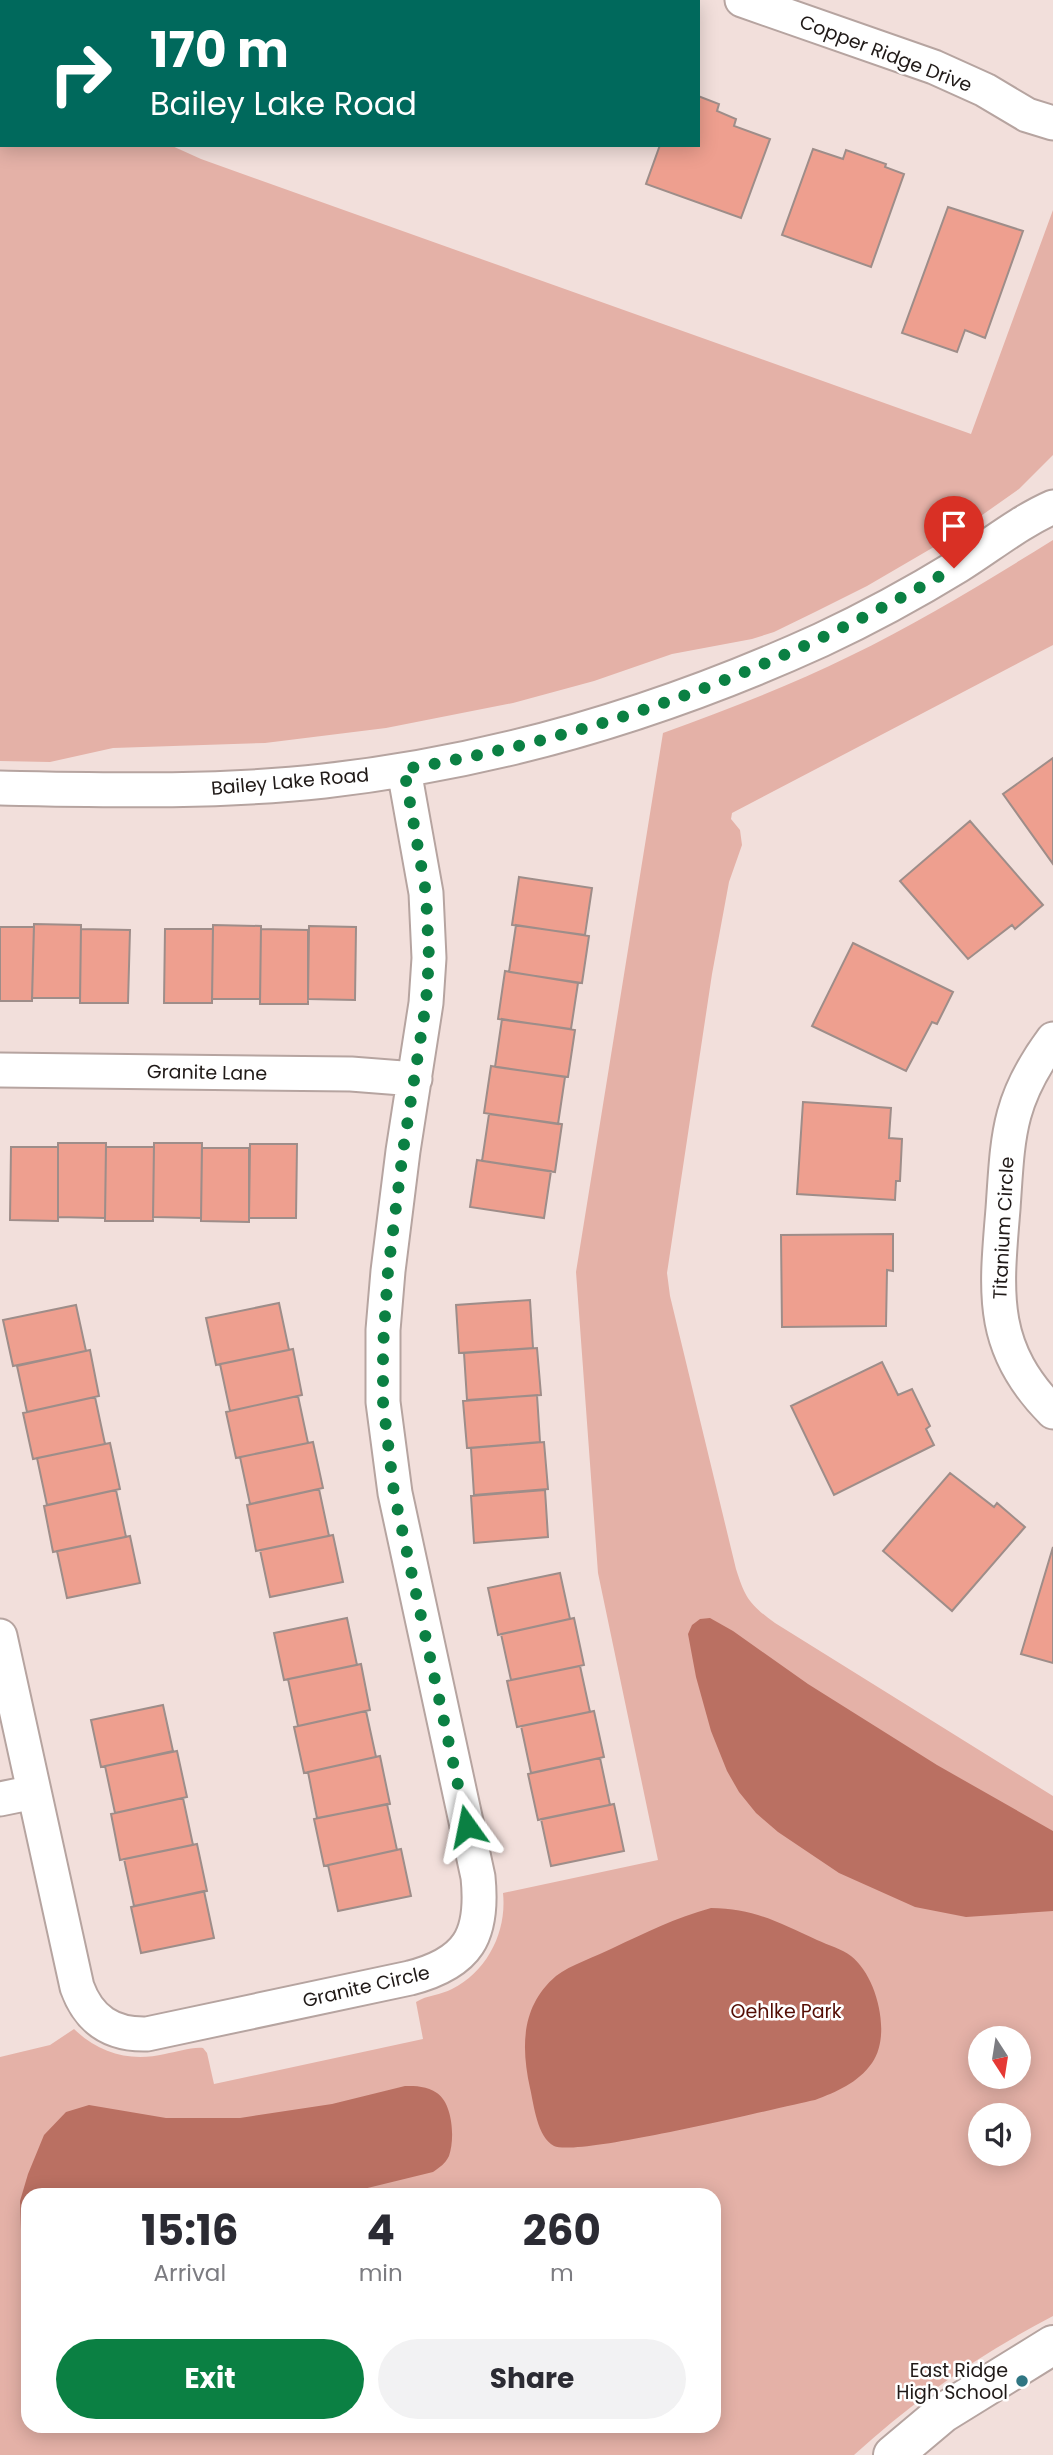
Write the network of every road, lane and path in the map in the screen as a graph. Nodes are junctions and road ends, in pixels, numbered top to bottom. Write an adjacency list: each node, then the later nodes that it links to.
1 (742, 0): 2 (street, Copper Ridge Drive)
2 (1040, 119): 3 (street, Copper Ridge Drive)
3 (1053, 142)
4 (1053, 487): 5 (street, Bailey Lake Road)
5 (1041, 512): 6 (street, Bailey Lake Road)
6 (404, 769): 7 (street, Bailey Lake Road); 10 (street, Granite Circle)
7 (0, 788)
8 (1053, 1039): 11 (street, Titanium Circle)
9 (0, 1070): 10 (street, Granite Lane)
10 (415, 1079): 13 (street, Granite Circle)
11 (1053, 1412)
12 (0, 1636): 13 (street, Granite Circle)
13 (34, 1792): 14 (street)
14 (0, 1799)
15 (1053, 2345): 16 (street)
16 (894, 2455)

